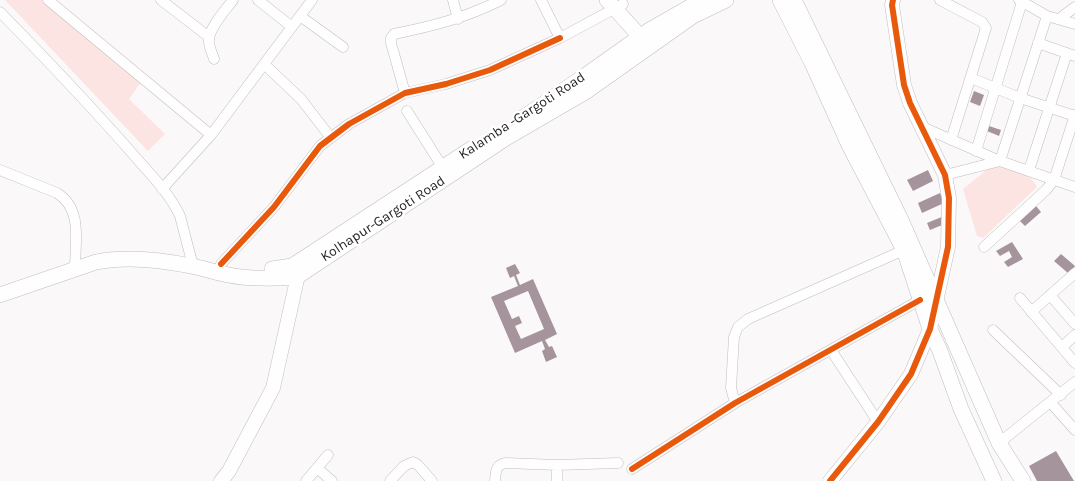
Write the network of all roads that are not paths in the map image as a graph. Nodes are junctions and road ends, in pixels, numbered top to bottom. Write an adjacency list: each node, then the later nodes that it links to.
1 (48, 0): 42 (street)
2 (161, 0): 26 (street)
3 (233, 0): 26 (street)
4 (258, 0): 25 (street)
5 (453, 0): 22 (street)
6 (501, 0): 22 (street)
7 (541, 0): 27 (street)
8 (726, 0): 17 (main road)
9 (780, 0): 55 (main road)
10 (794, 0): 65 (main road)
11 (893, 0): 41 (street)
12 (940, 0): 16 (street)
13 (311, 1): 20 (street)
14 (1020, 1): 21 (street); 35 (street)
15 (616, 3): 27 (street); 28 (main road)
16 (954, 3): 34 (street)
17 (694, 6): 28 (main road)
18 (1075, 7): 23 (street)
19 (1, 14): 53 (street)
20 (300, 16): 25 (street); 30 (street)
21 (1047, 16): 23 (street); 29 (street)
22 (458, 19): 36 (street)
23 (1058, 19): 24 (street)
24 (1075, 24)
25 (292, 27): 33 (street)
26 (209, 37): 32 (street)
27 (560, 38): 36 (street)
28 (649, 39): 49 (main road, Kolhapur-Gargoti Road)
29 (1038, 43): 31 (street); 37 (street)
30 (344, 47)
31 (1071, 55): 38 (street)
32 (214, 59)
33 (264, 64): 42 (street); 43 (street)
34 (971, 78): 35 (street); 44 (street)
35 (995, 89): 37 (street); 45 (street)
36 (405, 93): 43 (street)
37 (1020, 98): 38 (street); 46 (street)
38 (1049, 108): 40 (street); 48 (street)
39 (407, 111): 49 (street)
40 (1075, 116): 51 (street)
41 (920, 126): 44 (street); 50 (street)
42 (210, 136): 53 (street)
43 (330, 138): 58 (street)
44 (951, 140): 45 (street)
45 (976, 151): 46 (street)
46 (1000, 161): 48 (street); 50 (street)
47 (0, 170): 59 (street)
48 (1029, 170): 51 (street)
49 (445, 172): 56 (main road); 60 (main road, Kolhapur-Gargoti Road)
50 (945, 175): 65 (street)
51 (1054, 180): 52 (street); 54 (street)
52 (1075, 187)
53 (162, 189): 57 (street)
54 (984, 247)
55 (904, 250): 67 (main road); 78 (street)
56 (301, 260): 58 (main road); 60 (street)
57 (192, 262): 58 (main road); 59 (main road); 60 (main road)
58 (221, 264)
59 (75, 265): 62 (main road); 63 (main road)
60 (298, 276): 88 (street)
61 (1074, 276): 64 (street)
62 (0, 287)
63 (0, 295)
64 (1050, 295): 68 (street); 69 (street)
65 (936, 298): 70 (street); 82 (main road)
66 (1020, 298): 68 (street)
67 (920, 300): 70 (main road); 74 (street)
68 (1032, 312): 73 (street)
69 (1075, 324)
70 (930, 329): 80 (street); 96 (main road)
71 (993, 330): 77 (street)
72 (1075, 335): 73 (street)
73 (1062, 347): 75 (street)
74 (831, 350): 78 (street); 80 (street)
75 (1075, 363)
76 (1075, 382): 77 (street)
77 (1061, 395): 79 (street)
78 (734, 403): 87 (street)
79 (1051, 403): 81 (street); 82 (street)
80 (878, 422): 95 (street)
81 (1075, 430)
82 (1000, 443): 97 (main road)
83 (328, 455): 86 (street)
84 (618, 463): 85 (street)
85 (557, 465): 93 (street); 94 (street)
86 (316, 468): 89 (street); 90 (street)
87 (632, 468)
88 (220, 481)
89 (306, 481)
90 (332, 481)
91 (390, 481): 92 (street)
92 (432, 481)
93 (495, 481)
94 (557, 481)
95 (830, 481)
96 (994, 481)
97 (1023, 481)

